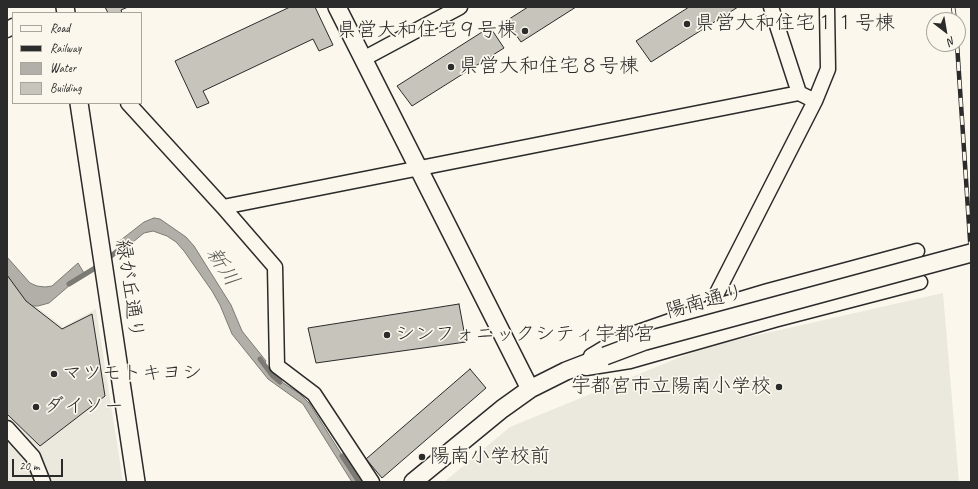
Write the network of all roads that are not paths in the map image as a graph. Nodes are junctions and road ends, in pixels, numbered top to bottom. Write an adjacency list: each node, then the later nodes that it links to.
1 (337, 7): 5 (street)
2 (460, 7): 5 (street)
3 (770, 7): 6 (street)
4 (827, 7): 7 (street)
5 (363, 59): 10 (street)
6 (799, 93): 7 (street); 10 (street)
7 (814, 101): 15 (street)
8 (79, 104): 20 (street, 緑が丘通り)
9 (129, 104): 11 (street)
10 (419, 169): 11 (street); 17 (street)
11 (223, 207): 21 (street)
12 (917, 251): 15 (street)
13 (971, 253): 16 (street, 陽南通り, bridge)
14 (920, 282): 16 (street)
15 (711, 308): 16 (street)
16 (566, 372): 17 (street, 陽南通り)
17 (530, 389): 22 (street, 陽南通り)
18 (7, 428): 19 (street)
19 (43, 482)
20 (136, 482)
21 (372, 482)
22 (413, 482)

